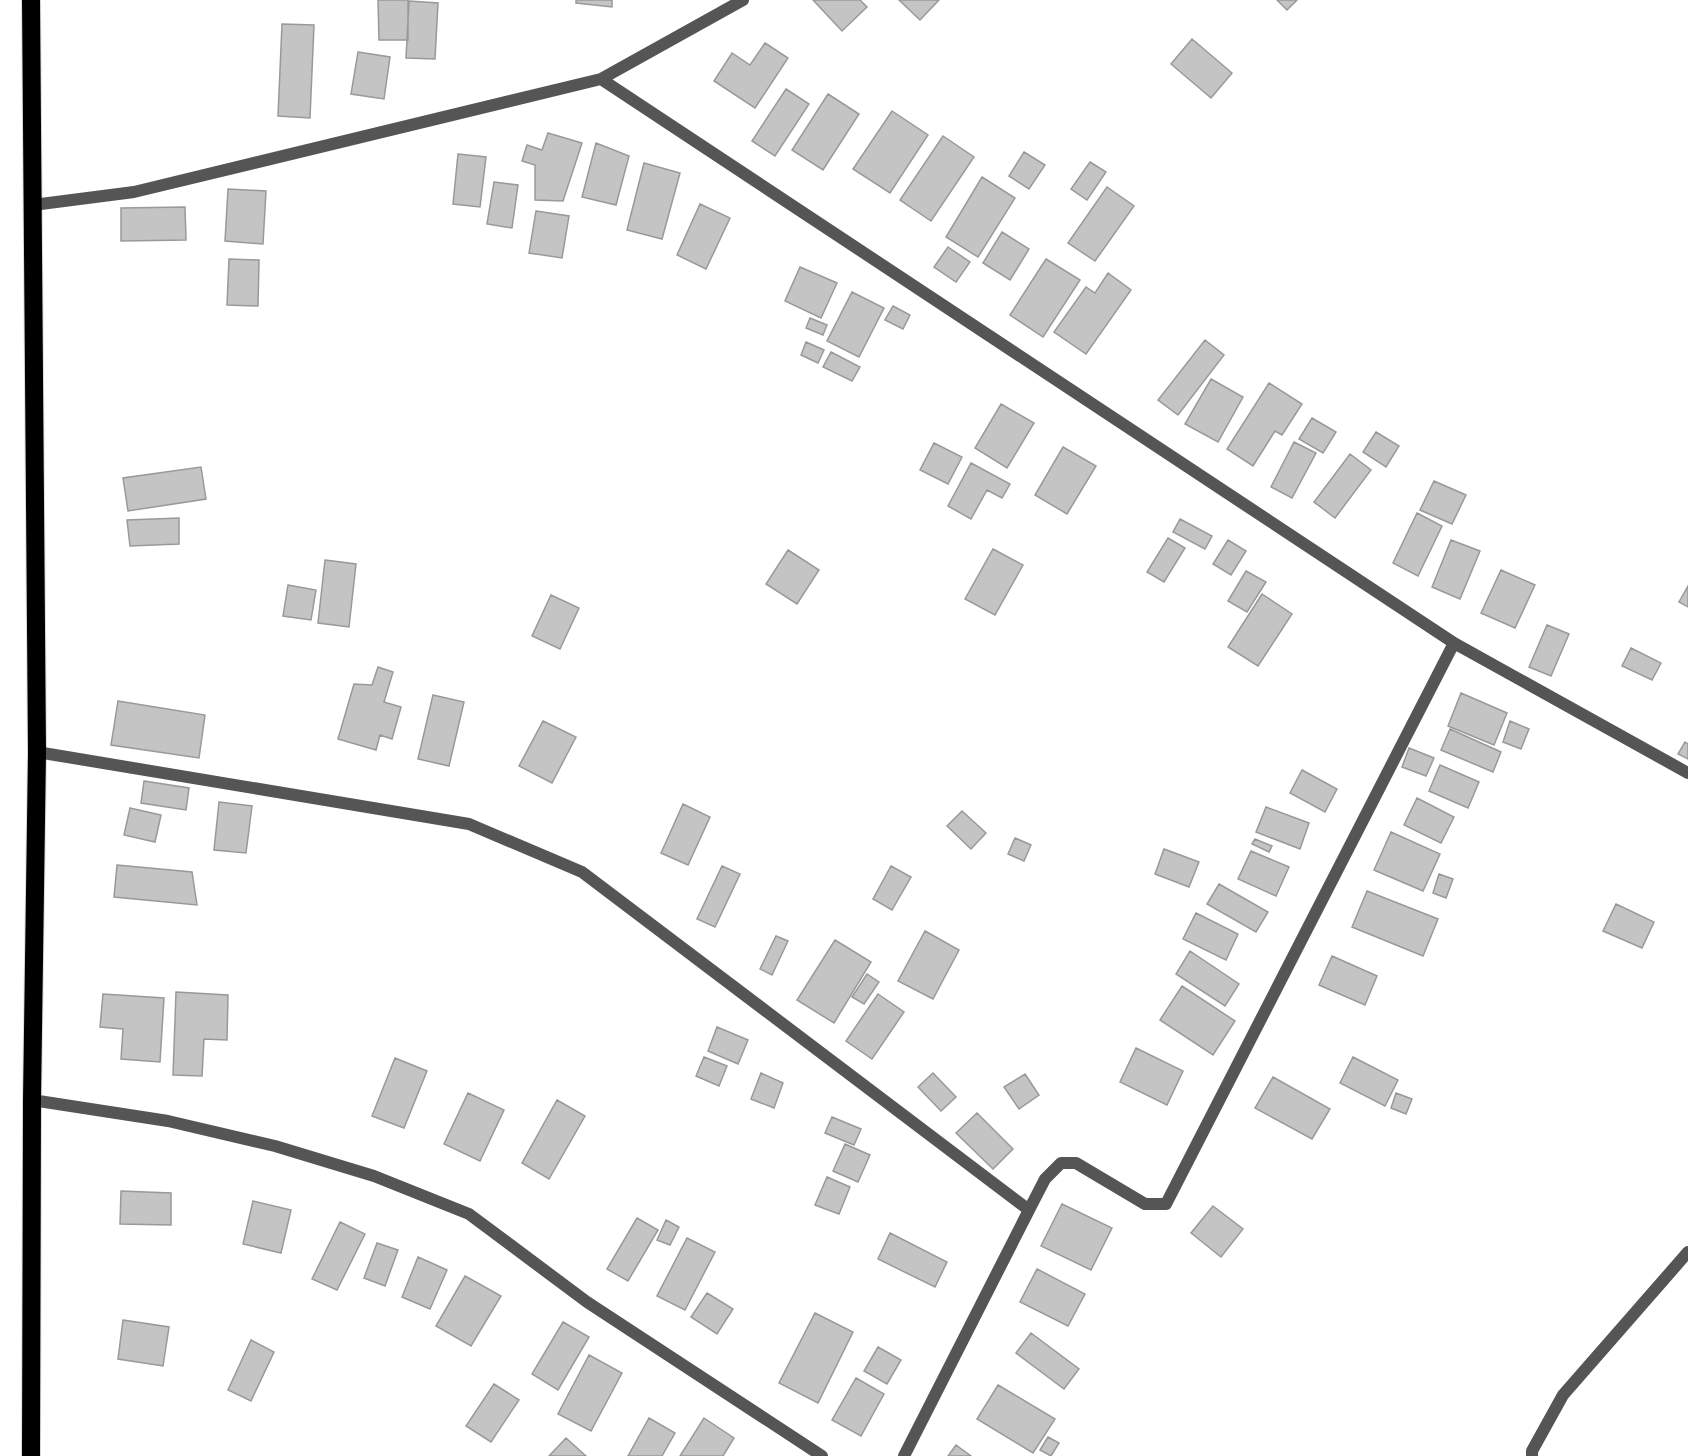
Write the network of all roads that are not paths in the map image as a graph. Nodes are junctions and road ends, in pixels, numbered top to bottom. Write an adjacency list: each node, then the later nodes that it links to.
1 (31, 0): 4 (highway)
2 (743, 0): 3 (street)
3 (601, 79): 4 (street); 5 (street)
4 (33, 205): 6 (highway)
5 (1454, 643): 7 (street); 9 (street)
6 (37, 752): 8 (highway); 9 (street)
7 (1688, 773)
8 (32, 1101): 11 (highway); 12 (street)
9 (1029, 1210): 13 (street)
10 (1688, 1252): 14 (street)
11 (31, 1456)
12 (822, 1456)
13 (904, 1456)
14 (1532, 1456)

